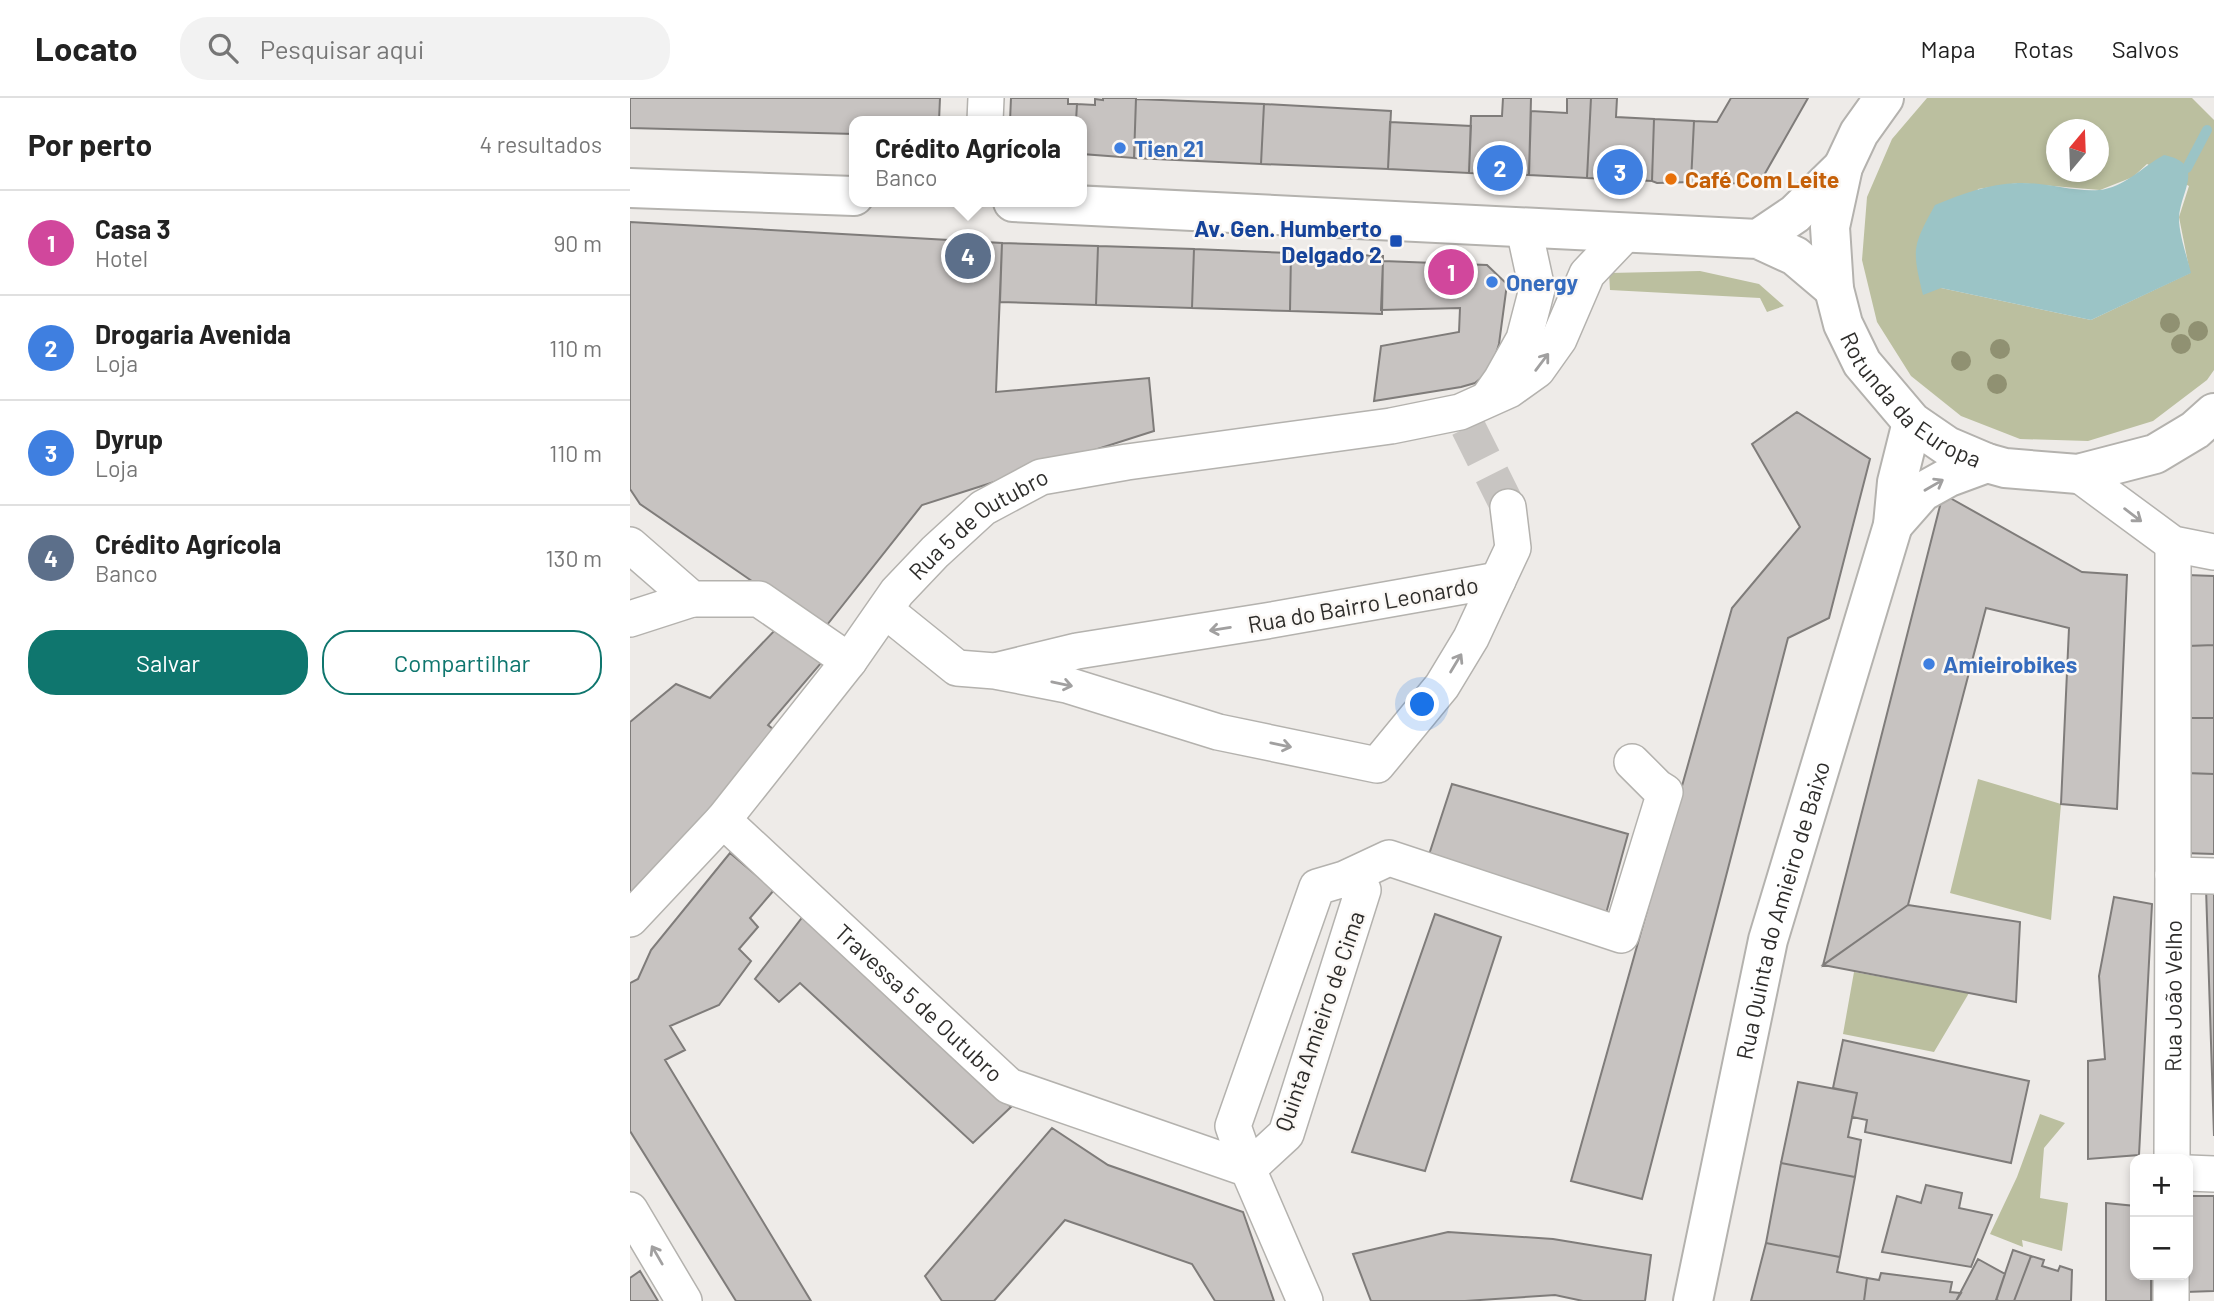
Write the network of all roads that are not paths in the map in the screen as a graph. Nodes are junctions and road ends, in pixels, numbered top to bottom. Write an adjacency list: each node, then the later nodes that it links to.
1 (986, 98): 3 (street)
2 (1884, 98): 4 (main road, Rotunda da Europa)
3 (985, 116)
4 (1843, 167): 10 (main road); 11 (main road, Rotunda da Europa)
5 (630, 188): 6 (main road)
6 (849, 196)
7 (1087, 206): 8 (main road)
8 (1541, 229): 9 (main road); 12 (street)
9 (1626, 233): 10 (main road); 12 (street, Rua 5 de Outubro, one-way to 9)
10 (1758, 239): 11 (main road)
11 (1833, 289): 14 (main road, Rotunda da Europa)
12 (1471, 413): 25 (street, Rua 5 de Outubro)
13 (2214, 413): 16 (main road, Rotunda da Europa)
14 (1912, 422): 15 (main road, Rotunda da Europa); 18 (main road, Rua Quinta do Amieiro de Baixo)
15 (1987, 463): 16 (main road, Rotunda da Europa); 18 (main road, Rua Quinta do Amieiro de Baixo, one-way to 15)
16 (2078, 474): 19 (street, one-way to 19)
17 (1508, 507): 23 (street)
18 (1893, 525): 43 (main road, Rua Quinta do Amieiro de Baixo)
19 (2173, 544): 21 (street); 31 (street, Rua João Velho)
20 (630, 545): 24 (street)
21 (2214, 552)
22 (630, 573): 24 (street)
23 (1498, 580): 28 (street, Rua do Bairro Leonardo, one-way to 28); 28 (street, Rua do Bairro Leonardo, one-way to 23)
24 (692, 599): 26 (street); 27 (street)
25 (885, 610): 27 (street, Rua 5 de Outubro); 28 (street)
26 (630, 619)
27 (849, 661): 30 (street, Rua 5 de Outubro)
28 (995, 671)
29 (1632, 762): 33 (street, Quinta Amieiro de Cima)
30 (723, 820): 34 (street, Rua 5 de Outubro); 36 (street, Travessa 5 de Outubro)
31 (2173, 875): 32 (street); 35 (street, Rua João Velho)
32 (2214, 876)
33 (1344, 878): 36 (street, Quinta Amieiro de Cima); 36 (street, Quinta Amieiro de Cima)
34 (630, 919)
35 (2172, 1154)
36 (1248, 1169): 42 (street)
37 (2193, 1173): 38 (street)
38 (2214, 1174)
39 (630, 1210): 41 (street, one-way to 39)
40 (2171, 1280): 44 (street)
41 (684, 1301)
42 (1305, 1301)
43 (1693, 1301)
44 (2171, 1301)

